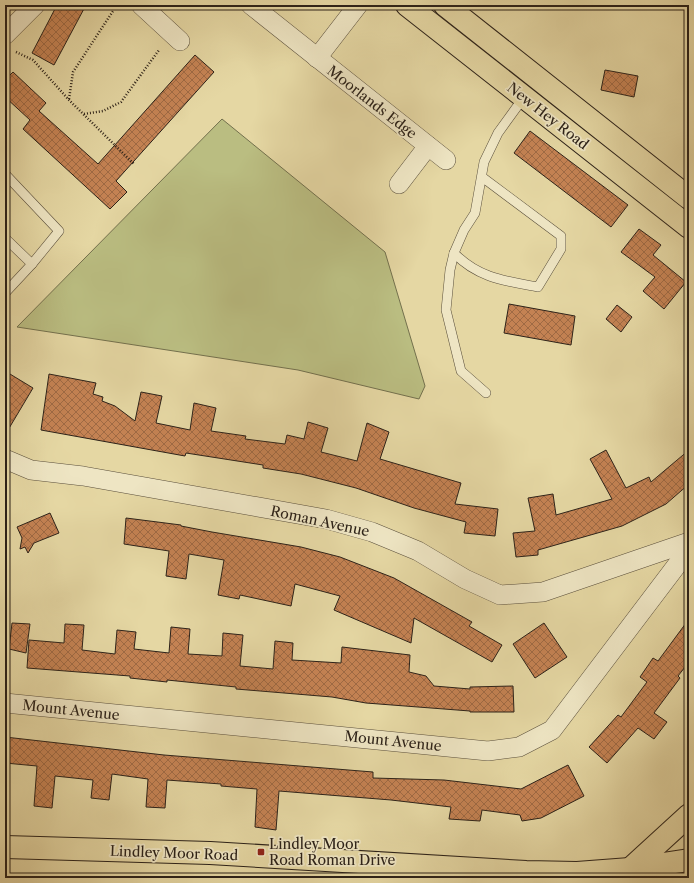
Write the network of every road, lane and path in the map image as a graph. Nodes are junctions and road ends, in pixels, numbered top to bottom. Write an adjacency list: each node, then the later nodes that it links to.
1 (35, 5): 10 (street)
2 (117, 5): 14 (path)
3 (141, 5): 9 (street)
4 (251, 5): 12 (street, Moorlands Edge)
5 (358, 5): 12 (street, Moorlands Edge)
6 (407, 5): 13 (main road, New Hey Road)
7 (444, 5): 11 (main road, New Hey Road)
8 (455, 5): 11 (street, New Hey Road)
9 (176, 37): 15 (path)
10 (8, 42): 14 (path)
11 (503, 52): 22 (main road, New Hey Road)
12 (317, 58): 16 (street, Moorlands Edge)
13 (524, 97): 20 (lane); 23 (main road, New Hey Road)
14 (69, 100): 15 (path)
15 (84, 114): 18 (path)
16 (428, 146): 17 (street, Moorlands Edge); 21 (street, Moorlands Edge)
17 (446, 160)
18 (134, 164)
19 (6, 175): 26 (lane)
20 (482, 176): 25 (lane); 25 (lane)
21 (399, 184)
22 (689, 198)
23 (689, 227)
24 (5, 238): 26 (lane)
25 (454, 253): 28 (lane)
26 (32, 264): 27 (lane)
27 (5, 293)
28 (486, 393)
29 (6, 462): 30 (street, Roman Avenue)
30 (689, 542)
31 (689, 549): 32 (street, Mount Avenue)
32 (5, 703)
33 (689, 815): 36 (main road)
34 (5, 847): 36 (main road, Lindley Moor Road)
35 (689, 860): 36 (main road, Lindley Moor Road)
36 (630, 868)

